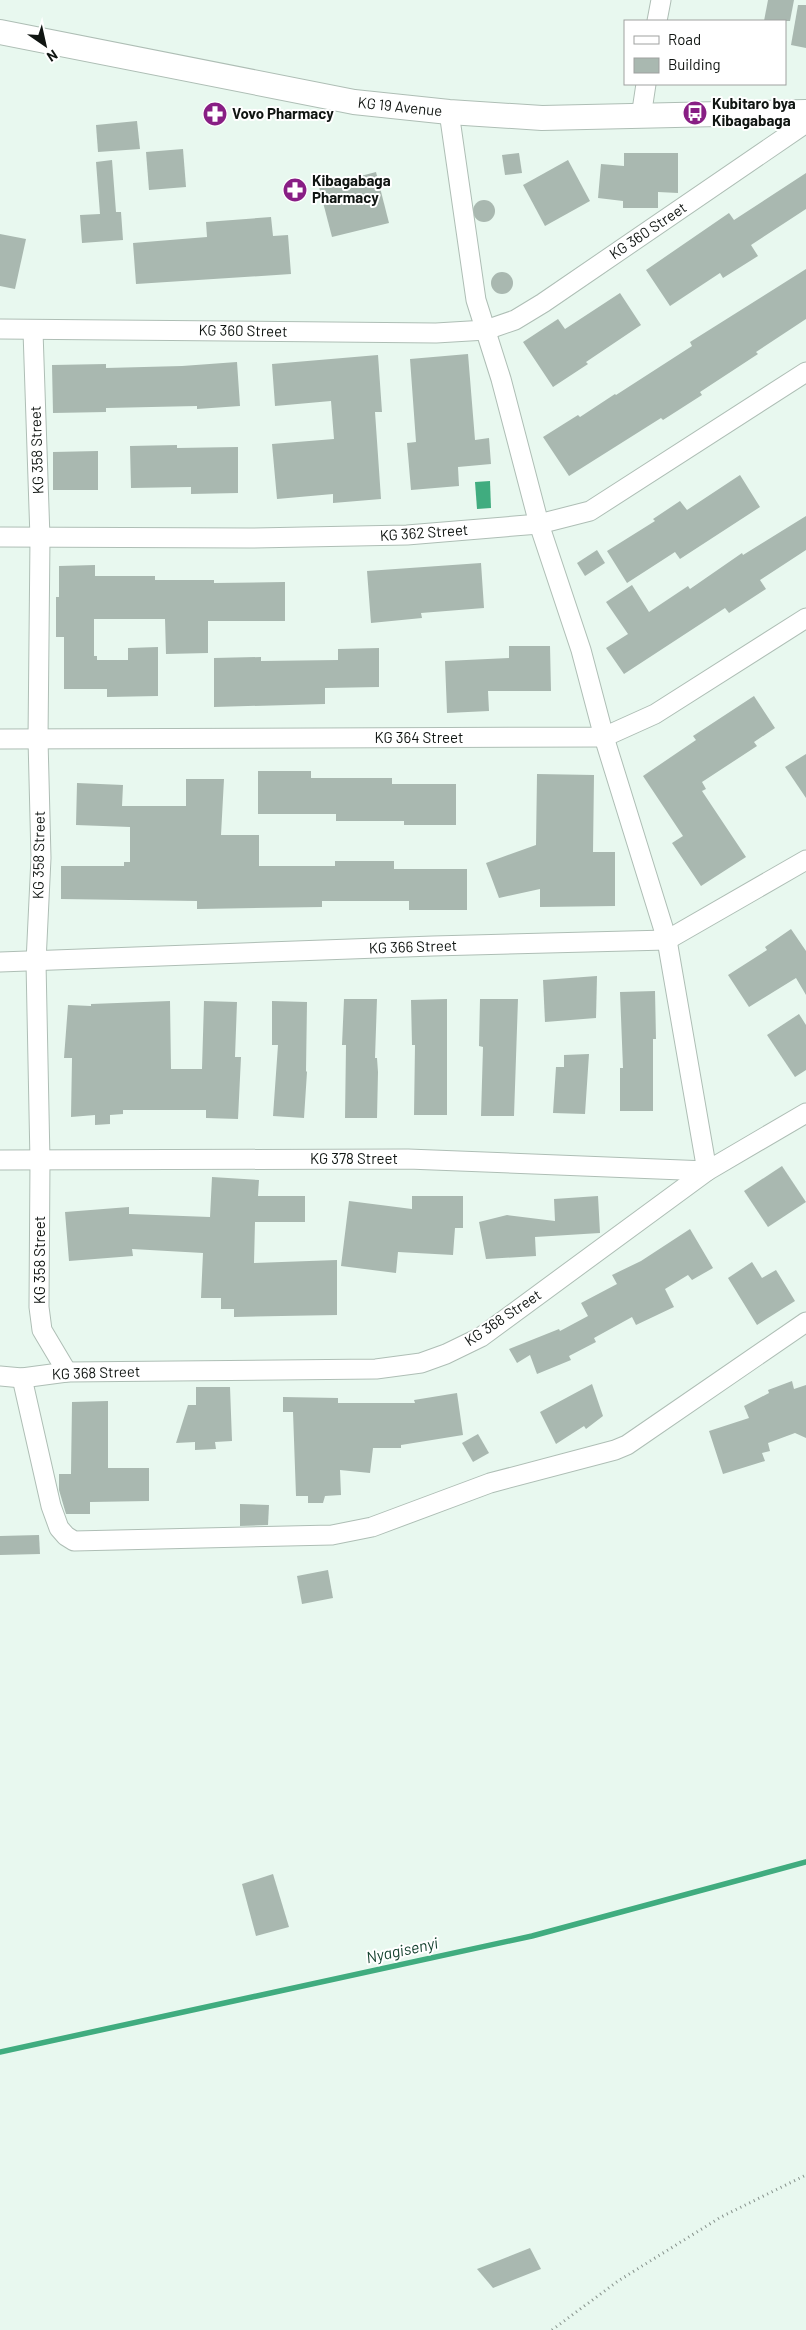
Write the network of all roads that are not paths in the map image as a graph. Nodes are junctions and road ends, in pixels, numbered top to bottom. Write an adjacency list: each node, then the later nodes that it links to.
1 (661, 0): 2 (street)
2 (657, 20)
3 (0, 32): 5 (main road, KG 19 Avenue)
4 (646, 85): 7 (street)
5 (449, 112): 7 (main road, KG 19 Avenue); 10 (street)
6 (806, 112): 7 (main road, KG 19 Avenue)
7 (641, 117)
8 (806, 123): 10 (street, KG 360 Street)
9 (0, 329): 11 (street, KG 360 Street)
10 (486, 330): 11 (street, KG 360 Street); 13 (street)
11 (32, 331): 15 (street, KG 358 Street)
12 (806, 372): 13 (street, KG 362 Street)
13 (539, 524): 15 (street, KG 362 Street); 17 (street)
14 (0, 537): 15 (street, KG 362 Street)
15 (40, 538): 19 (street, KG 358 Street)
16 (806, 618): 17 (street, KG 364 Street)
17 (604, 737): 19 (street, KG 364 Street); 21 (street)
18 (0, 739): 19 (street, KG 364 Street)
19 (38, 739): 23 (street, KG 358 Street)
20 (806, 860): 21 (street, KG 366 Street)
21 (666, 940): 23 (street, KG 366 Street); 27 (street)
22 (0, 962): 23 (street, KG 366 Street)
23 (36, 962): 26 (street, KG 358 Street)
24 (806, 1113): 27 (street, KG 368 Street)
25 (0, 1160): 26 (street, KG 378 Street)
26 (40, 1161): 27 (street, KG 378 Street); 29 (street, KG 358 Street)
27 (707, 1171): 29 (street, KG 368 Street)
28 (806, 1322): 31 (street)
29 (67, 1372): 31 (street, KG 368 Street)
30 (0, 1376): 31 (street, KG 368 Street)
31 (22, 1378)

